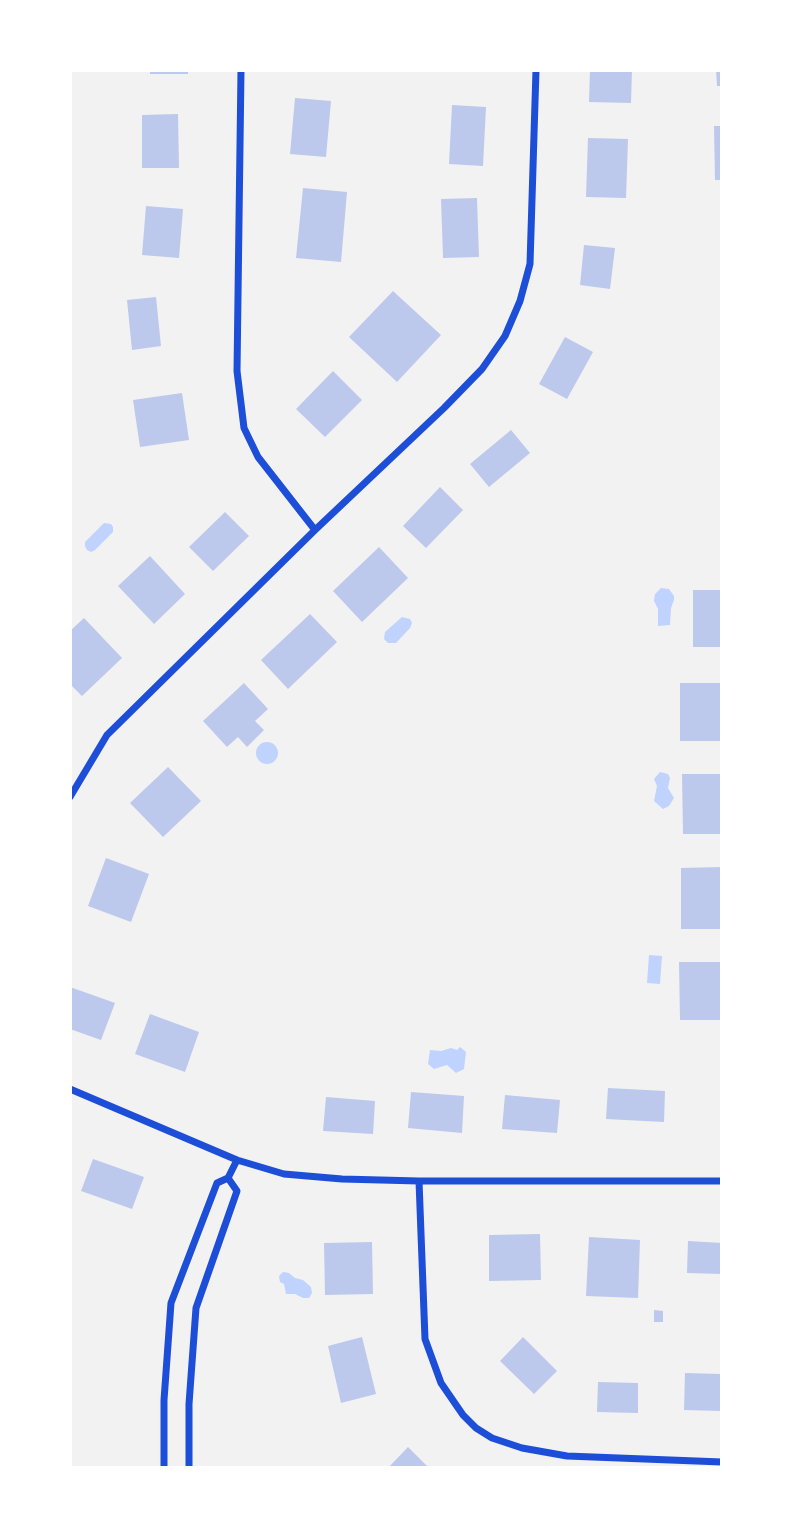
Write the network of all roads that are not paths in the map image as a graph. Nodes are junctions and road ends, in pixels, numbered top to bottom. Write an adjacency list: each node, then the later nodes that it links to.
1 (241, 70): 3 (street)
2 (536, 70): 3 (street)
3 (315, 530): 4 (street)
4 (70, 797)
5 (70, 1089): 6 (street)
6 (237, 1160): 7 (street); 8 (street)
7 (228, 1178): 11 (street); 12 (street)
8 (419, 1181): 9 (street); 10 (street)
9 (722, 1181)
10 (722, 1462)
11 (164, 1468)
12 (189, 1468)

